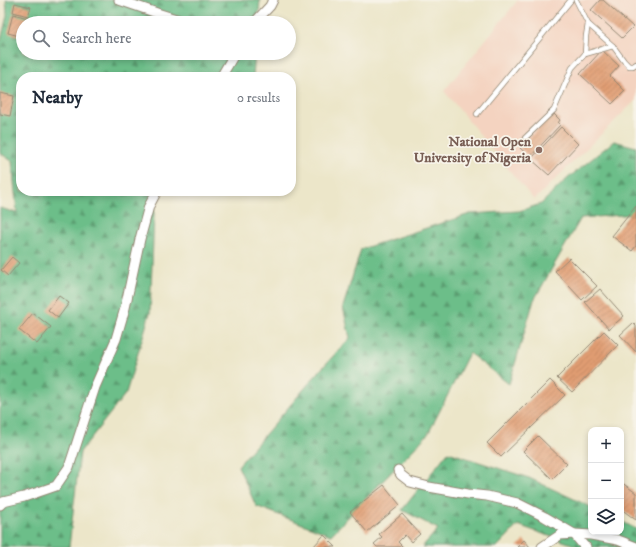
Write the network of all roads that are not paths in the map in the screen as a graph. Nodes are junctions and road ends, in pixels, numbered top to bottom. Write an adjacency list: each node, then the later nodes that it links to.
1 (119, 0): 5 (street)
2 (272, 0): 6 (street)
3 (571, 0): 13 (lane)
4 (576, 0): 7 (lane)
5 (164, 16)
6 (261, 16)
7 (588, 24): 8 (lane); 9 (lane)
8 (613, 46): 9 (lane); 11 (lane)
9 (585, 54): 14 (lane)
10 (230, 60): 12 (street)
11 (636, 64)
12 (224, 72)
13 (477, 114)
14 (525, 138)
15 (154, 196): 17 (street)
16 (398, 470): 18 (street)
17 (0, 505)
18 (574, 534): 19 (street); 20 (street); 21 (street)
19 (542, 547)
20 (586, 547)
21 (636, 547)

